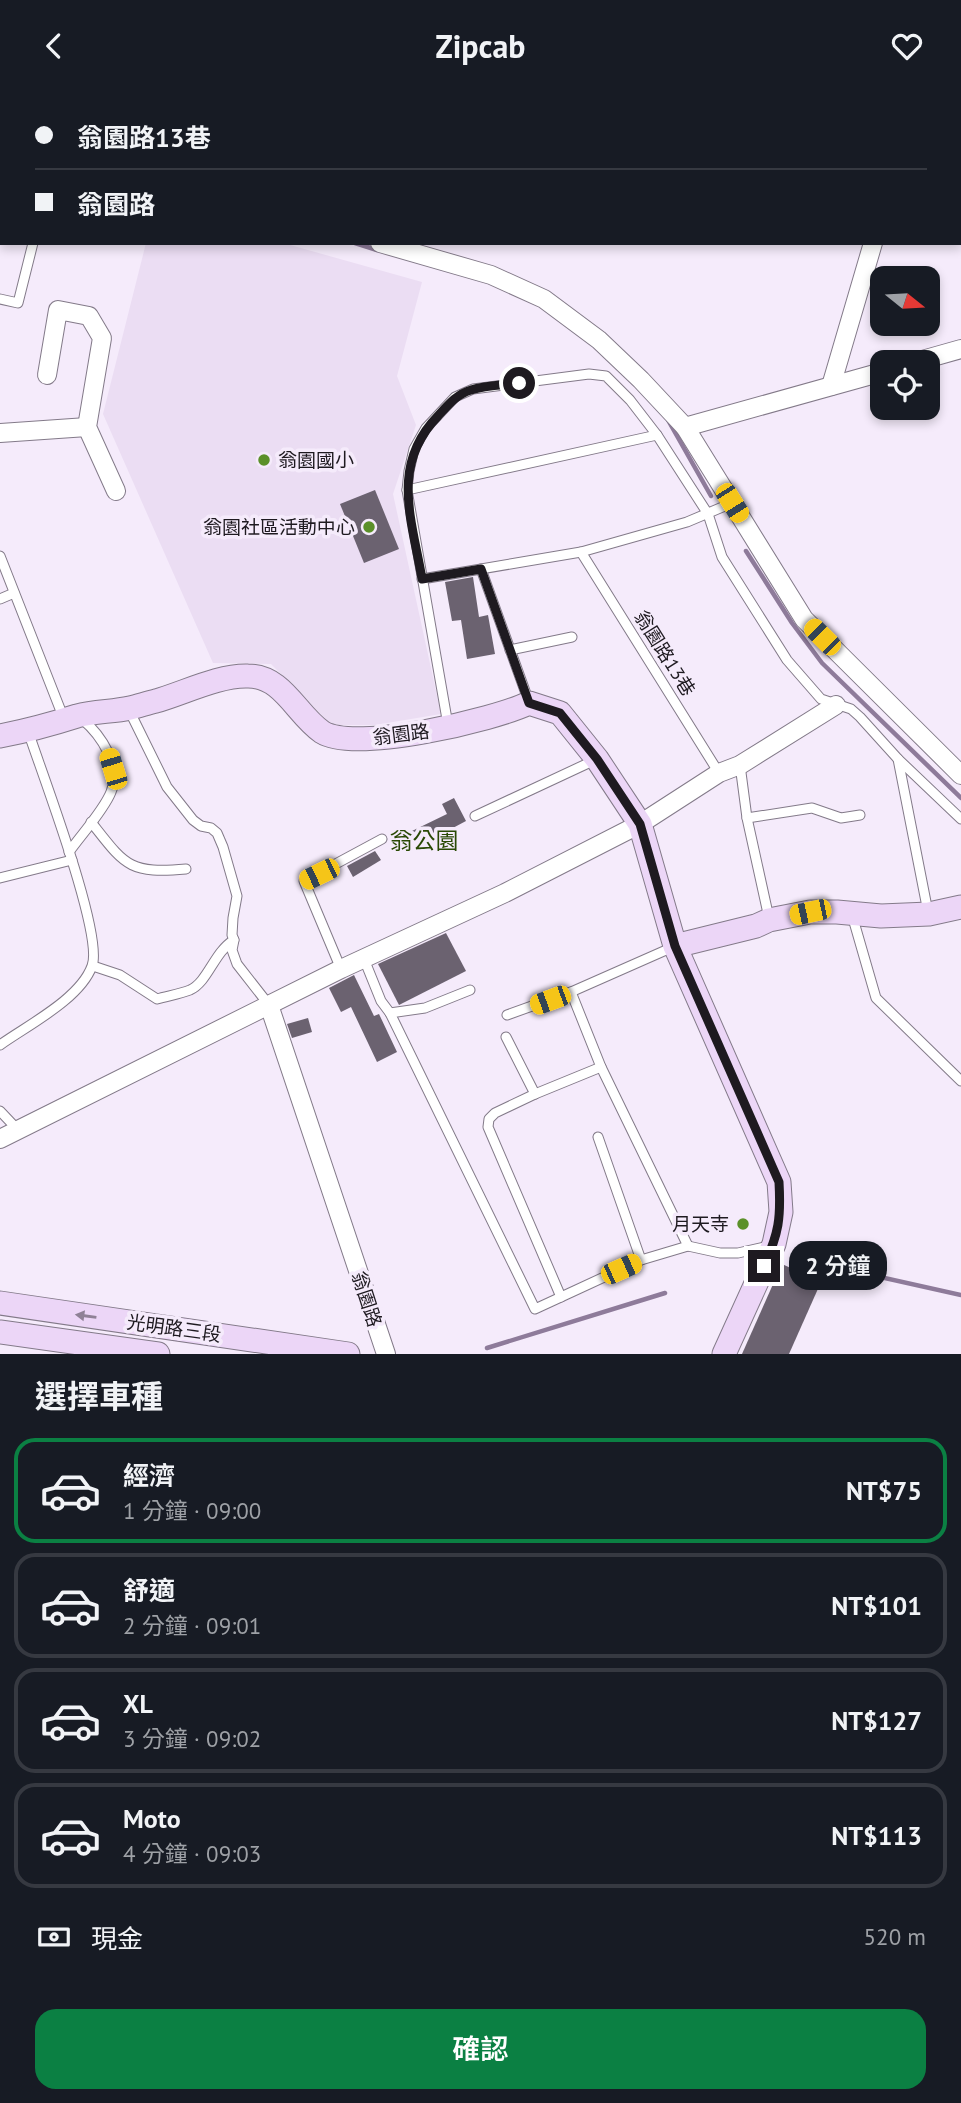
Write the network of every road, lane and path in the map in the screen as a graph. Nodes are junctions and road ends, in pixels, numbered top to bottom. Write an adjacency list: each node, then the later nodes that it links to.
1 (32, 245): 4 (lane)
2 (387, 245): 11 (street)
3 (872, 245): 9 (street)
4 (0, 299)
5 (961, 349): 6 (street)
6 (940, 355)
7 (47, 375): 10 (street)
8 (870, 375): 9 (street)
9 (831, 386): 11 (street)
10 (87, 427): 12 (street); 15 (street)
11 (685, 427): 16 (street)
12 (0, 433)
13 (657, 435): 14 (lane); 14 (lane); 17 (lane)
14 (407, 490): 21 (lane)
15 (116, 491)
16 (732, 503): 17 (lane); 37 (street)
17 (708, 513): 18 (lane); 27 (lane)
18 (581, 552): 20 (lane); 36 (lane, 翁園路13巷)
19 (0, 556): 22 (lane)
20 (481, 569): 21 (lane); 25 (lane)
21 (422, 579): 30 (lane)
22 (14, 593): 23 (lane); 29 (lane)
23 (0, 600)
24 (572, 637): 25 (lane)
25 (510, 650): 26 (lane)
26 (529, 703): 30 (street, 翁園路); 33 (street)
27 (836, 705): 34 (lane); 35 (street)
28 (128, 708): 29 (street, 翁園路); 30 (street, 翁園路); 52 (lane, 翁園路)
29 (71, 718): 31 (street, 翁園路); 42 (lane)
30 (448, 727)
31 (28, 731): 32 (street, 翁園路); 45 (lane)
32 (0, 736)
33 (597, 759): 39 (lane); 43 (street)
34 (898, 759): 41 (lane); 50 (lane)
35 (740, 765): 36 (street); 40 (lane)
36 (719, 773): 43 (street)
37 (961, 775)
38 (860, 815): 40 (lane)
39 (475, 816)
40 (747, 818): 51 (lane)
41 (961, 819)
42 (91, 822): 45 (lane); 46 (lane)
43 (640, 824): 53 (street); 54 (street)
44 (382, 839): 56 (lane)
45 (71, 856): 47 (lane); 55 (lane)
46 (186, 869)
47 (0, 878)
48 (961, 907): 50 (street)
49 (851, 913): 50 (street); 51 (street); 65 (lane)
50 (929, 914)
51 (769, 921): 53 (street)
52 (234, 940): 55 (lane); 59 (lane, 翁園路)
53 (675, 946): 58 (lane); 71 (street)
54 (364, 959): 56 (street); 60 (lane)
55 (93, 966): 63 (lane)
56 (341, 969): 59 (street)
57 (470, 990): 60 (lane)
58 (571, 992): 61 (lane); 64 (lane)
59 (269, 1005): 68 (street); 79 (street, 翁園路)
60 (390, 1013): 74 (lane)
61 (507, 1015)
62 (506, 1037): 66 (lane)
63 (0, 1045)
64 (601, 1067): 66 (lane); 72 (lane)
65 (961, 1081)
66 (535, 1094): 74 (lane)
67 (0, 1111): 68 (lane)
68 (18, 1130): 70 (street)
69 (598, 1137): 73 (lane)
70 (0, 1139)
71 (774, 1244): 72 (lane); 80 (street)
72 (688, 1245): 73 (lane)
73 (641, 1260): 74 (lane)
74 (561, 1297)
75 (0, 1303): 78 (street, 光明路三段, one-way to 75)
76 (0, 1332): 77 (street, 光明路三段)
77 (158, 1354)
78 (348, 1354)
79 (386, 1354)
80 (724, 1354)

